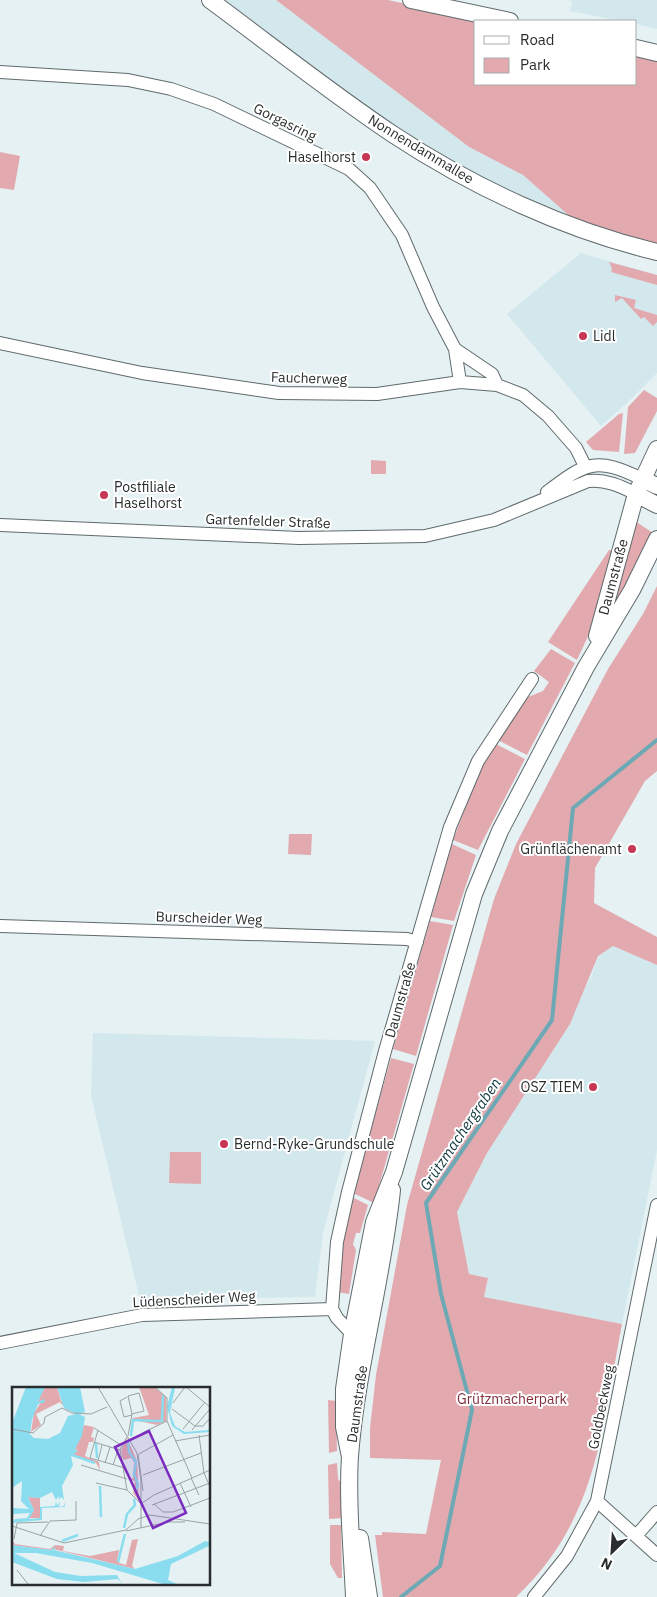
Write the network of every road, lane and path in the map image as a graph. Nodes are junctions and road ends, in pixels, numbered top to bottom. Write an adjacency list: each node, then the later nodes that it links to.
1 (210, 0): 7 (main road, Nonnendammallee)
2 (411, 0): 3 (main road)
3 (505, 20)
4 (637, 48): 5 (main road)
5 (657, 53)
6 (0, 72): 9 (street, Gorgasring)
7 (657, 252)
8 (0, 343): 10 (street, Faucherweg)
9 (455, 349): 10 (street, Gorgasring); 11 (street, Gorgasring)
10 (460, 382): 11 (street, Faucherweg)
11 (496, 385): 13 (street, Faucherweg)
12 (657, 449): 14 (main road, Daumstraße)
13 (585, 466): 14 (street); 16 (street, Gartenfelder Straße)
14 (639, 486): 15 (main road); 16 (street, Gartenfelder Straße); 17 (main road); 20 (main road, Daumstraße)
15 (657, 486)
16 (531, 504): 18 (street, Gartenfelder Straße)
17 (657, 505)
18 (0, 525)
19 (657, 539): 20 (main road, Daumstraße)
20 (590, 660): 24 (main road, Daumstraße)
21 (532, 679): 23 (street, Daumstraße)
22 (0, 926): 23 (street, Burscheider Weg)
23 (417, 942): 26 (street, Daumstraße)
24 (394, 1172): 27 (main road, Daumstraße); 29 (main road, Daumstraße)
25 (657, 1205): 31 (street, Goldbeckweg)
26 (332, 1309): 27 (street); 28 (street, Lüdenscheider Weg)
27 (352, 1334): 29 (main road, Daumstraße)
28 (0, 1342)
29 (350, 1458): 30 (main road, Daumstraße)
30 (351, 1492): 36 (main road, Daumstraße); 37 (main road, Daumstraße)
31 (597, 1501): 33 (street); 35 (street, Goldbeckweg)
32 (657, 1512): 33 (street)
33 (636, 1536): 34 (street)
34 (657, 1555)
35 (541, 1595)
36 (354, 1597)
37 (369, 1597)

